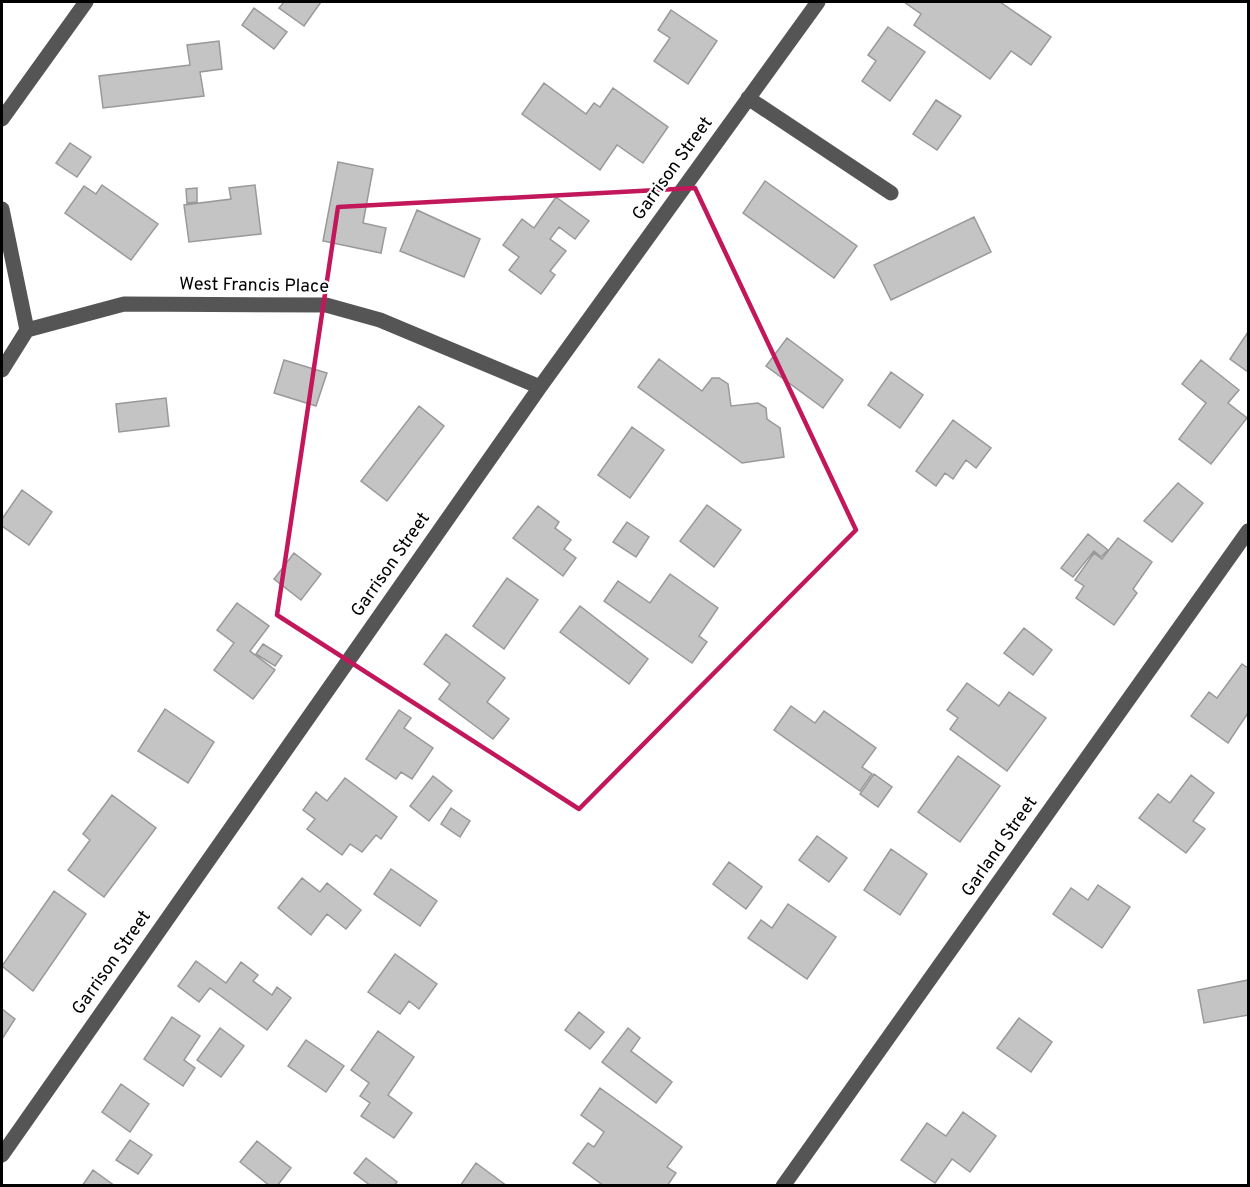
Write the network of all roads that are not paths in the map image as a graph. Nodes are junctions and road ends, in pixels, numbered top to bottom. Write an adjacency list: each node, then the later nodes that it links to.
1 (86, 2): 4 (street)
2 (818, 2): 3 (street, Garrison Street)
3 (748, 98): 5 (street); 9 (street, Garrison Street)
4 (2, 120)
5 (891, 193)
6 (2, 209): 7 (street)
7 (27, 330): 8 (street); 9 (street, West Francis Place)
8 (2, 370)
9 (540, 387): 11 (street, Garrison Street)
10 (1248, 531): 12 (street, Garland Street)
11 (2, 1155)
12 (783, 1185)

